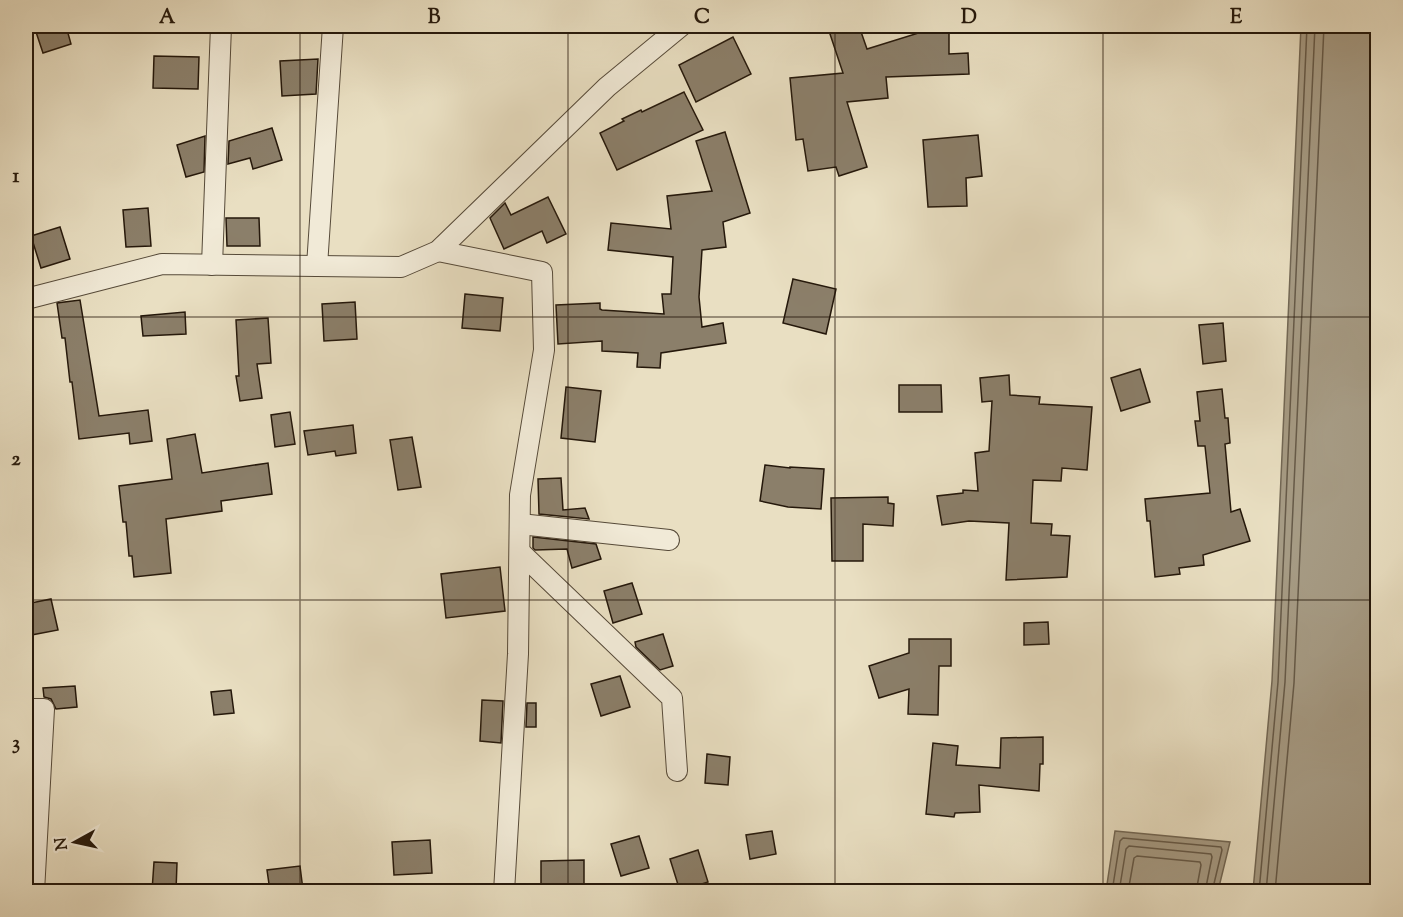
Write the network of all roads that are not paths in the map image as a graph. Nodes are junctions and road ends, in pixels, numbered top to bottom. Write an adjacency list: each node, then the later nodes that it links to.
1 (221, 26): 5 (street)
2 (333, 26): 6 (street)
3 (681, 26): 4 (street)
4 (438, 251): 6 (street); 8 (street)
5 (212, 265): 6 (street); 7 (street)
6 (317, 266)
7 (26, 299)
8 (520, 524): 9 (street); 10 (street)
9 (669, 540)
10 (520, 552): 12 (street); 14 (street)
11 (26, 709): 13 (street)
12 (677, 771)
13 (34, 891)
14 (504, 891)

